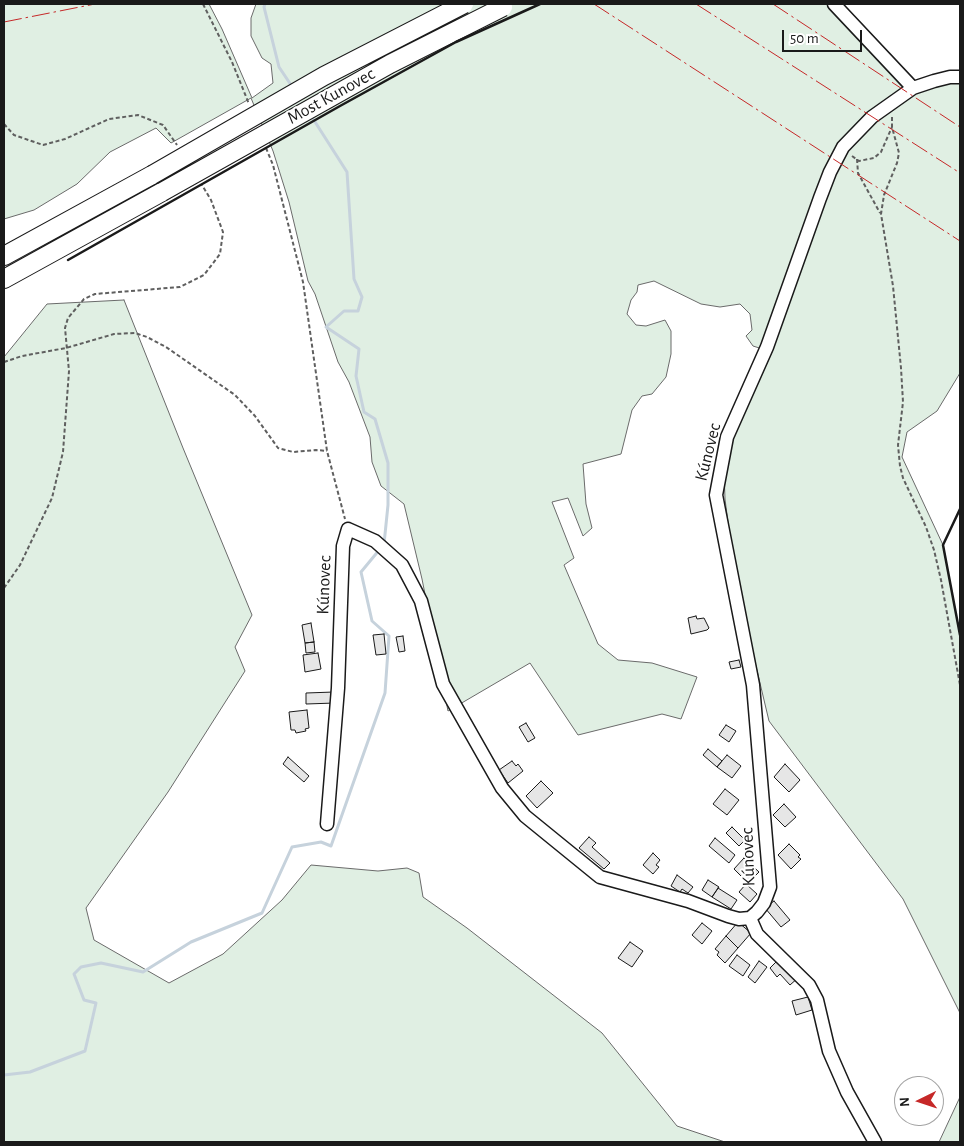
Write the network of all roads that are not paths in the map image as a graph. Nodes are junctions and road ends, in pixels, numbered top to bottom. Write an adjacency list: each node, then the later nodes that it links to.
1 (464, 4): 6 (highway, Most Kunovec, bridge)
2 (834, 4): 5 (street)
3 (507, 6): 7 (highway, Most Kunovec, bridge)
4 (960, 77): 5 (street, Kúnovec)
5 (913, 88): 9 (street, Kúnovec)
6 (4, 256)
7 (4, 279)
8 (327, 824): 9 (street, Kúnovec)
9 (750, 918): 10 (street)
10 (875, 1142)

